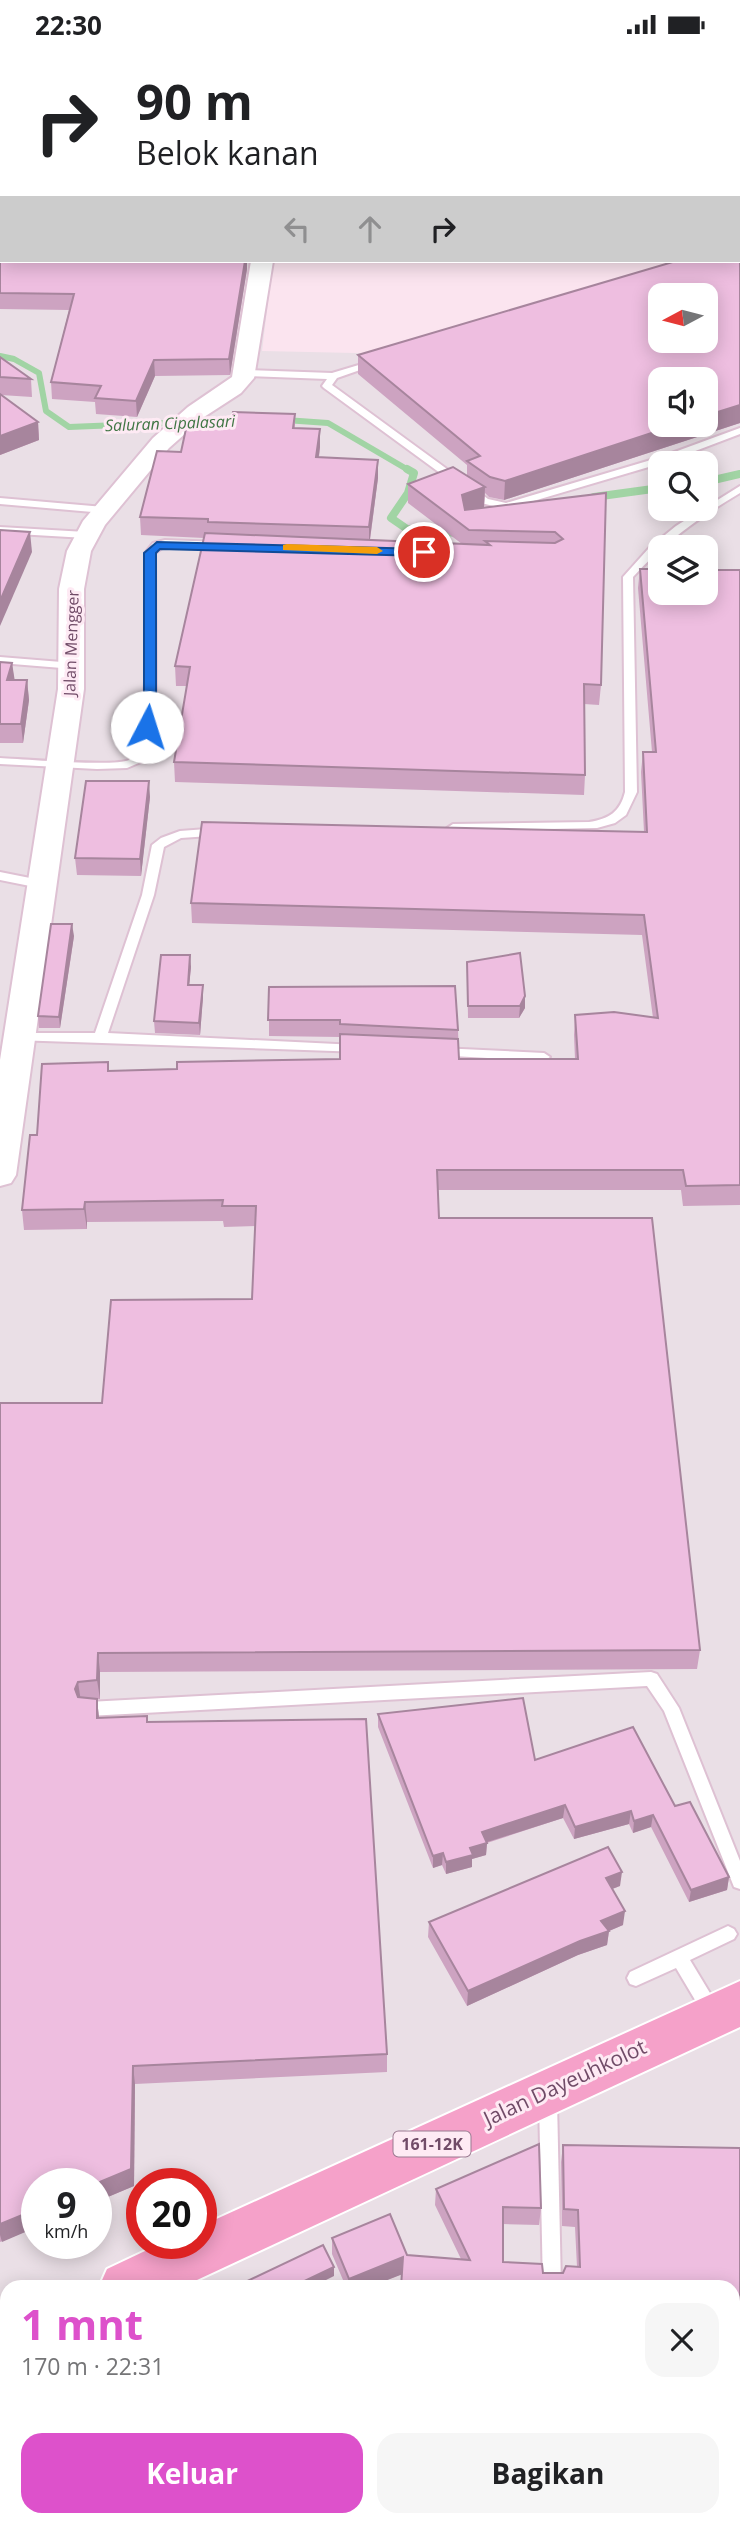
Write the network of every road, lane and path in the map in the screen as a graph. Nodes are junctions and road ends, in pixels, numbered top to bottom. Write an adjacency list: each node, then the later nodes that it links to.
1 (259, 263): 3 (street)
2 (385, 360): 4 (lane)
3 (244, 373): 4 (lane); 8 (street, Jalan Mengger)
4 (332, 376): 5 (lane)
5 (740, 431)
6 (740, 489): 16 (lane)
7 (0, 501): 8 (lane)
8 (104, 510): 10 (street, Jalan Mengger)
9 (0, 530): 10 (lane)
10 (86, 535): 13 (street, Jalan Mengger)
11 (238, 546): 15 (lane)
12 (0, 660): 13 (lane)
13 (74, 666): 15 (street, Jalan Mengger)
14 (0, 761): 15 (lane)
15 (61, 764): 19 (street, Jalan Mengger)
16 (444, 828)
17 (240, 832): 21 (lane)
18 (0, 876): 19 (lane)
19 (40, 884): 20 (street, Jalan Mengger)
20 (19, 1037): 21 (lane); 25 (street, Jalan Mengger)
21 (100, 1037): 22 (lane)
22 (378, 1049)
23 (419, 1051): 24 (lane)
24 (544, 1057)
25 (6, 1070): 26 (street, Jalan Mengger)
26 (2, 1148): 27 (street, Jalan Mengger)
27 (0, 1175)
28 (88, 1709): 29 (lane)
29 (740, 1882)
30 (728, 1934): 31 (lane)
31 (680, 1958): 32 (lane); 33 (lane)
32 (636, 1977)
33 (727, 2009): 34 (main road, Jalan Dayeuhkolot / 161-12K)
34 (548, 2091): 35 (main road, Jalan Dayeuhkolot / 161-12K); 36 (lane)
35 (172, 2277)
36 (552, 2280)

